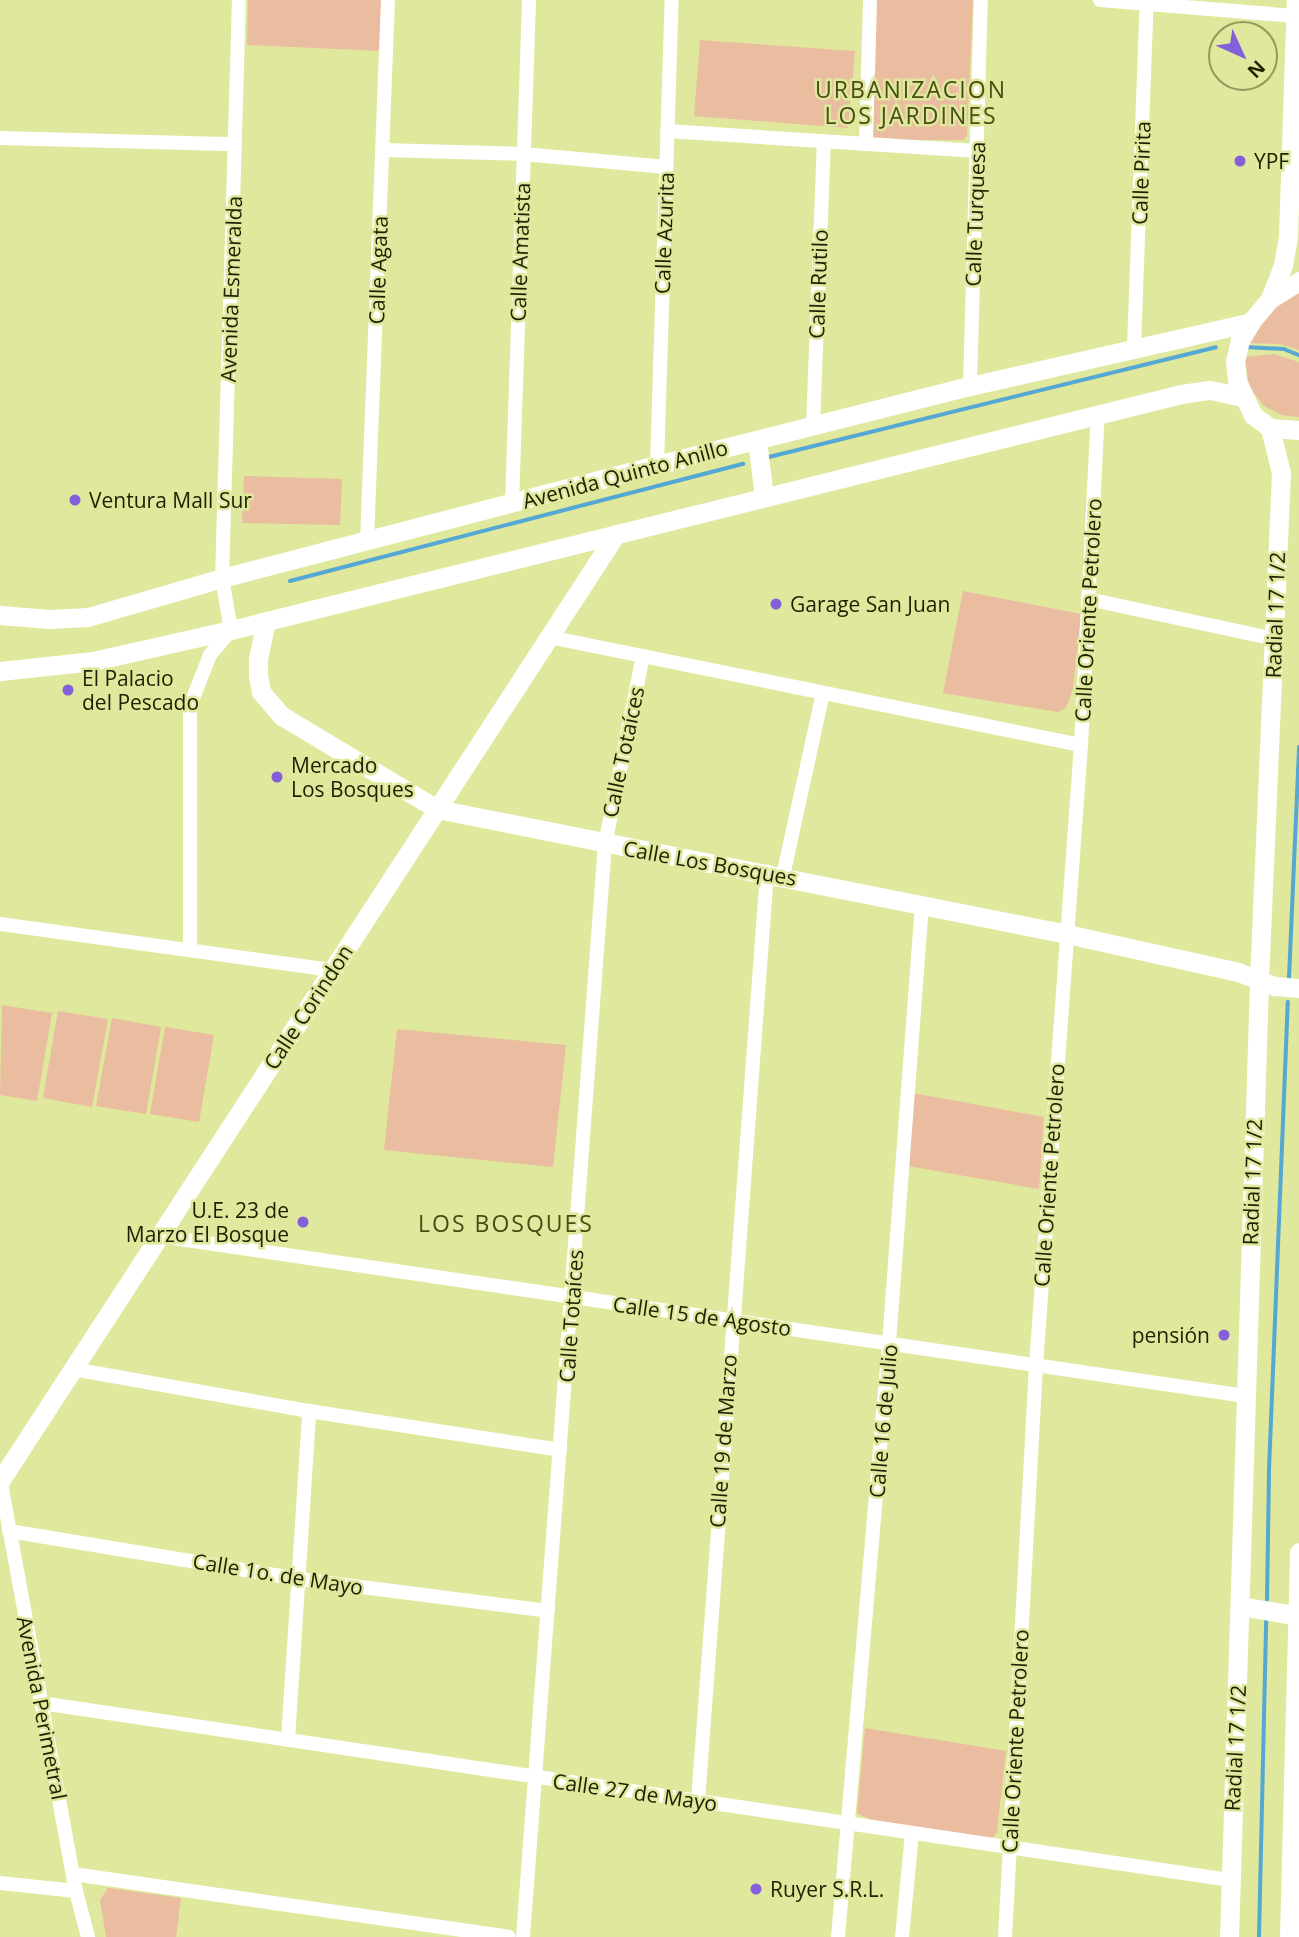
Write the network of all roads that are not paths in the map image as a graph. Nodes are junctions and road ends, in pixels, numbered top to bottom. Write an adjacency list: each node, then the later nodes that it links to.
1 (239, 0): 13 (street, Avenida Esmeralda)
2 (388, 0): 15 (street, Calle Agata)
3 (529, 0): 17 (street, Calle Amatista)
4 (672, 0): 10 (street, Calle Azurita)
5 (870, 0): 14 (street)
6 (981, 0): 16 (street, Calle Turquesa)
7 (1100, 0): 8 (street)
8 (1147, 2): 9 (street); 22 (street, Calle Pirita)
9 (1296, 8): 20 (main road)
10 (667, 131): 12 (street); 18 (street, Calle Azurita)
11 (0, 138): 13 (street)
12 (824, 141): 14 (street); 26 (street, Calle Rutilo)
13 (235, 144): 35 (street, Avenida Esmeralda)
14 (866, 144): 16 (street)
15 (383, 150): 17 (street); 34 (street, Calle Agata)
16 (977, 150): 23 (street, Calle Turquesa)
17 (523, 154): 18 (street); 32 (street, Calle Amatista)
18 (666, 167): 30 (street, Calle Azurita)
19 (1299, 281): 20 (main road)
20 (1270, 299): 21 (main road)
21 (1251, 322): 22 (main road, Avenida Quinto Anillo); 24 (main road)
22 (1134, 346): 23 (main road, Avenida Quinto Anillo)
23 (970, 386): 26 (main road, Avenida Quinto Anillo)
24 (1242, 397): 25 (main road); 27 (main road)
25 (1098, 414): 31 (main road); 36 (street, Calle Oriente Petrolero)
26 (813, 426): 29 (main road, Avenida Quinto Anillo)
27 (1270, 428): 28 (main road); 41 (main road, Radial 17 1/2)
28 (1299, 430)
29 (757, 440): 30 (main road, Avenida Quinto Anillo); 31 (main road)
30 (657, 465): 32 (main road, Avenida Quinto Anillo)
31 (764, 497): 33 (main road)
32 (512, 503): 34 (main road, Avenida Quinto Anillo)
33 (615, 534): 38 (main road); 40 (main road, Calle Corindon)
34 (367, 541): 35 (main road, Avenida Quinto Anillo)
35 (222, 578): 37 (main road, Avenida Quinto Anillo); 39 (street)
36 (1088, 599): 41 (street); 45 (street, Calle Oriente Petrolero)
37 (0, 615)
38 (266, 621): 39 (main road); 46 (main road, Calle Los Bosques)
39 (231, 630): 43 (main road); 52 (street)
40 (549, 637): 42 (street); 46 (main road, Calle Corindon)
41 (1274, 639): 54 (main road, Radial 17 1/2)
42 (643, 656): 44 (street); 47 (street, Calle Totaíces)
43 (0, 671)
44 (823, 693): 45 (street); 48 (street, Calle 19 de Marzo)
45 (1081, 746): 51 (street, Calle Oriente Petrolero)
46 (437, 808): 47 (main road, Calle Los Bosques); 53 (main road, Calle Corindon)
47 (605, 844): 48 (main road, Calle Los Bosques); 57 (street, Calle Totaíces)
48 (775, 874): 49 (main road, Calle Los Bosques); 58 (street, Calle 19 de Marzo)
49 (922, 904): 51 (main road, Calle Los Bosques); 59 (street, Calle 16 de Julio)
50 (0, 923): 52 (street)
51 (1067, 934): 54 (main road, Calle Los Bosques); 60 (street, Calle Oriente Petrolero)
52 (190, 950): 53 (street)
53 (332, 970): 56 (main road, Calle Corindon)
54 (1259, 980): 55 (main road, Calle Los Bosques); 62 (main road, Radial 17 1/2)
55 (1299, 988)
56 (159, 1236): 57 (street, Calle 15 de Agosto); 61 (main road, Calle Corindon)
57 (572, 1297): 58 (street, Calle 15 de Agosto); 64 (street, Calle Totaíces)
58 (732, 1320): 59 (street, Calle 15 de Agosto); 75 (street, Calle 19 de Marzo)
59 (889, 1343): 60 (street, Calle 15 de Agosto); 76 (street, Calle 16 de Julio)
60 (1035, 1365): 62 (street, Calle 15 de Agosto); 78 (street, Calle Oriente Petrolero)
61 (73, 1369): 63 (street); 65 (main road, Calle Corindon)
62 (1245, 1396): 69 (main road, Radial 17 1/2)
63 (309, 1410): 64 (street); 68 (street)
64 (560, 1450): 70 (street, Calle Totaíces)
65 (0, 1480): 66 (street, Avenida Perimetral)
66 (9, 1531): 68 (street, Calle 1o. de Mayo); 72 (street, Avenida Perimetral)
67 (1299, 1552): 71 (main road)
68 (299, 1579): 70 (street, Calle 1o. de Mayo); 73 (street)
69 (1241, 1606): 71 (main road); 80 (main road, Radial 17 1/2)
70 (548, 1611): 74 (street, Calle Totaíces)
71 (1298, 1616): 90 (main road)
72 (41, 1703): 73 (street, Calle 27 de Mayo); 79 (street, Avenida Perimetral)
73 (288, 1740): 74 (street, Calle 27 de Mayo)
74 (535, 1777): 75 (street, Calle 27 de Mayo); 85 (street, Calle Totaíces)
75 (698, 1801): 76 (street, Calle 27 de Mayo)
76 (848, 1823): 77 (street, Calle 27 de Mayo); 86 (street, Calle 16 de Julio)
77 (912, 1833): 78 (street, Calle 27 de Mayo); 87 (street)
78 (1009, 1847): 80 (street, Calle 27 de Mayo); 88 (street, Calle Oriente Petrolero)
79 (73, 1874): 82 (street, Avenida Perimetral); 84 (street)
80 (1229, 1880): 89 (main road, Radial 17 1/2)
81 (0, 1884): 82 (street)
82 (76, 1891): 83 (street, Avenida Perimetral)
83 (88, 1937)
84 (508, 1937)
85 (523, 1937)
86 (838, 1937)
87 (902, 1937)
88 (1005, 1937)
89 (1229, 1937)
90 (1289, 1937)

